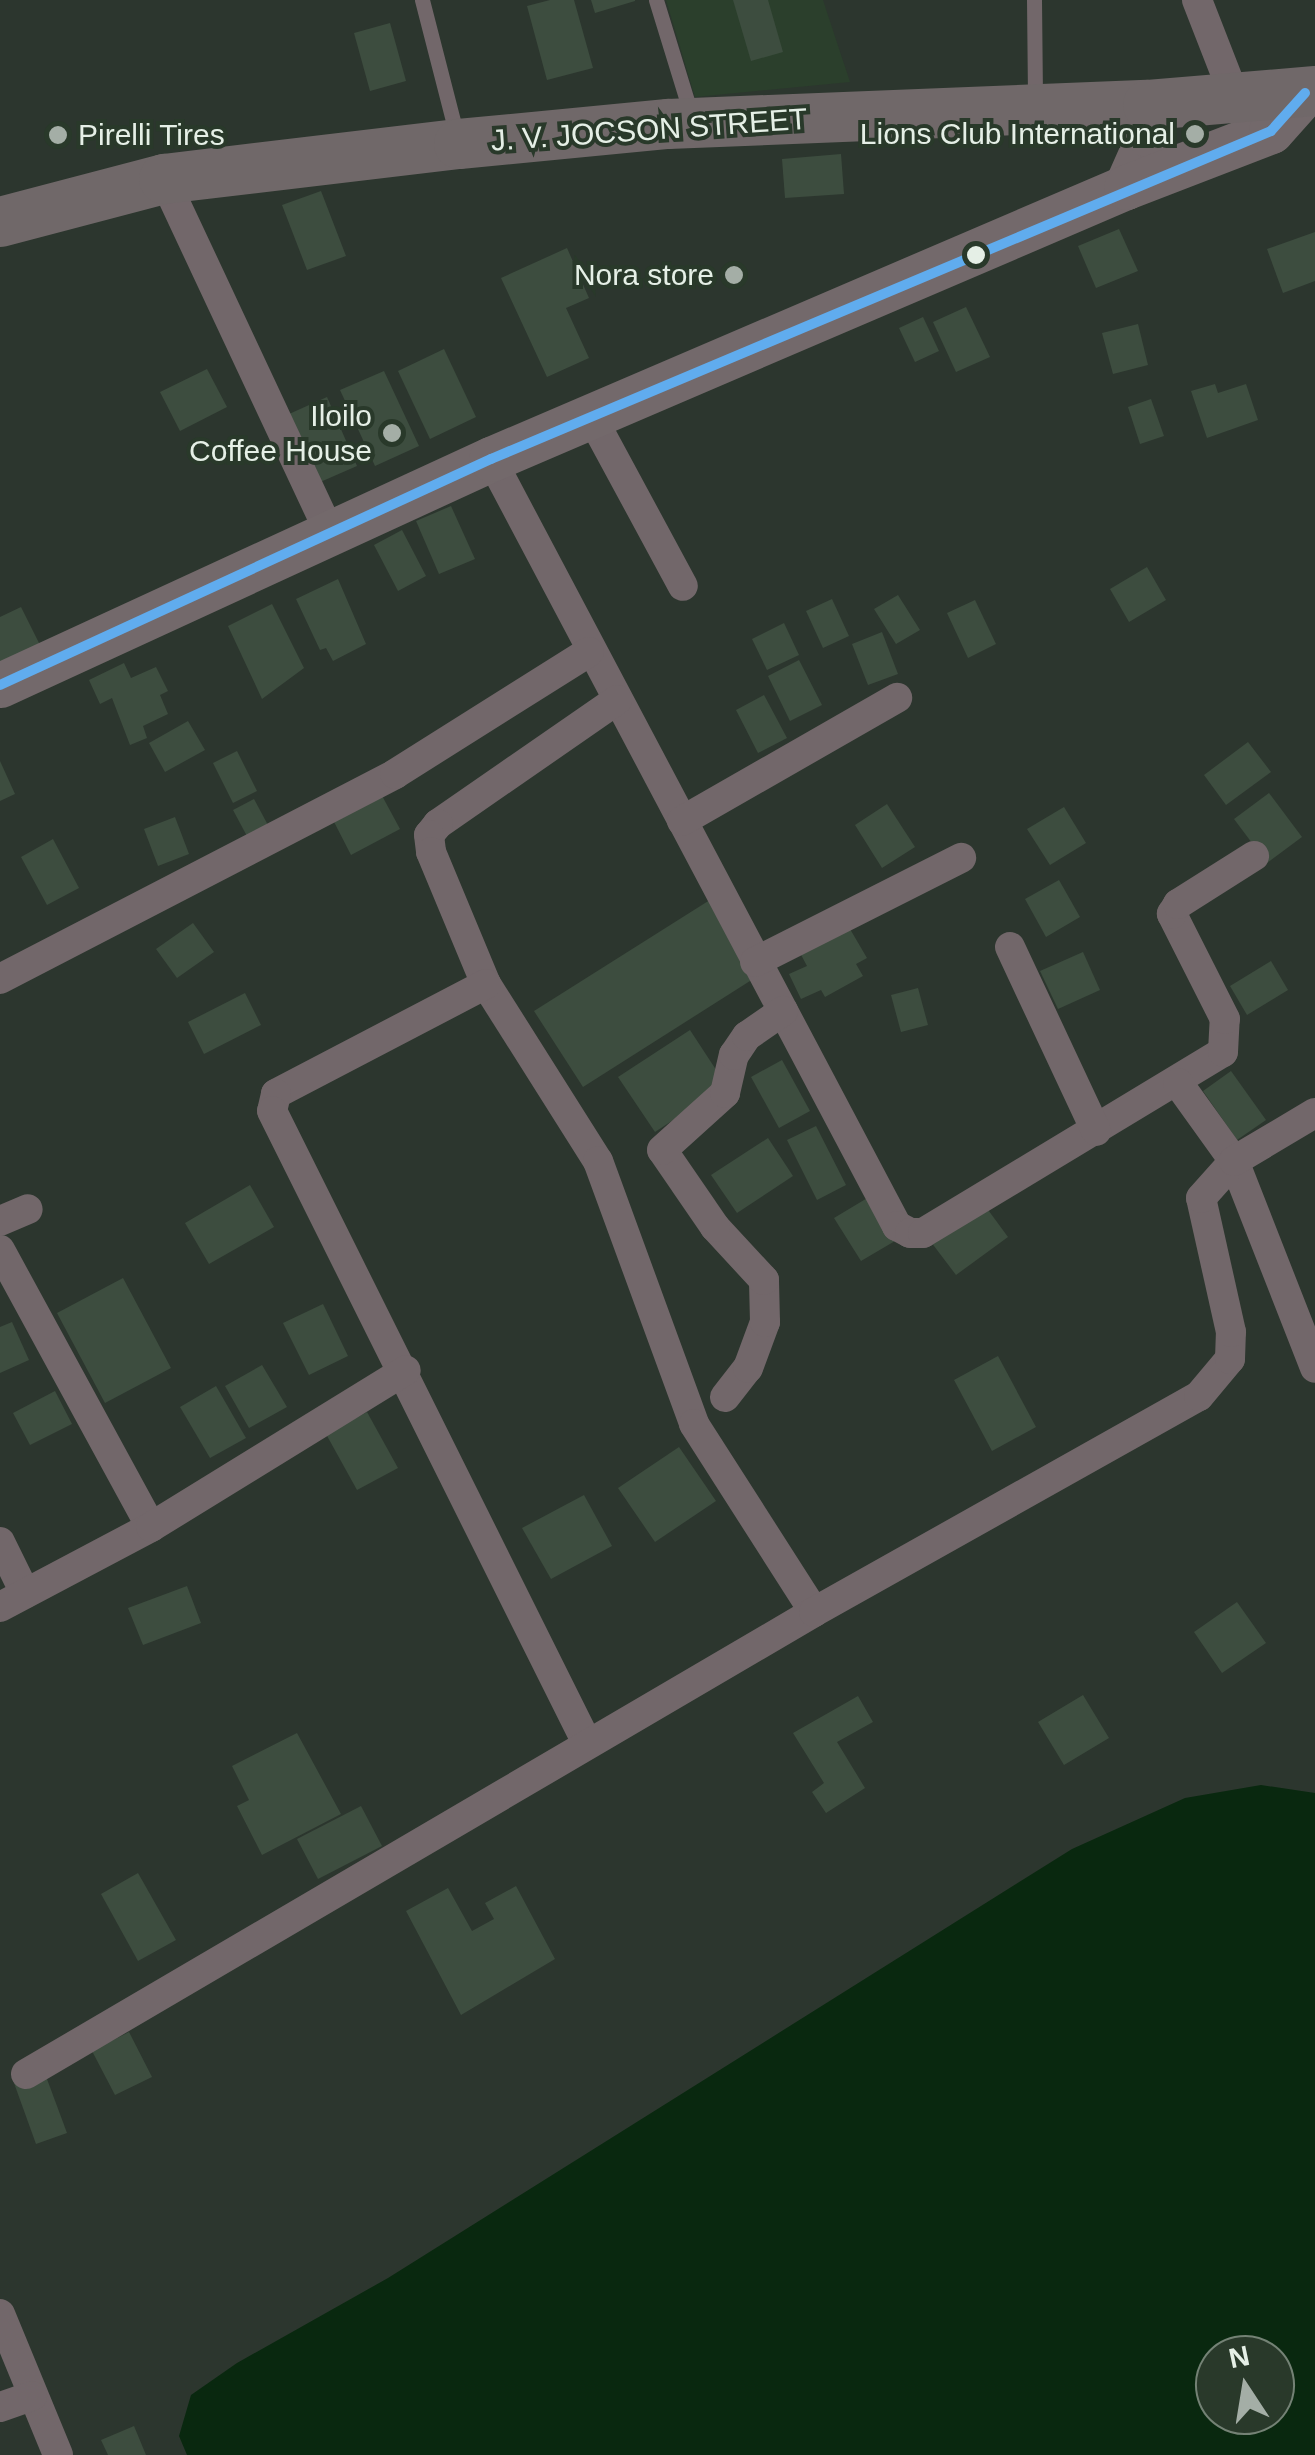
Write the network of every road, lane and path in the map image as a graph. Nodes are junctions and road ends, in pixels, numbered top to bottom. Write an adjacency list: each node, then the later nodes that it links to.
1 (422, 0): 10 (lane)
2 (656, 0): 9 (lane)
3 (1034, 0): 8 (lane)
4 (1196, 0): 6 (street)
5 (1310, 92): 6 (main road, J. V. JOCSON STREET); 12 (main road)
6 (1236, 100): 7 (main road, J. V. JOCSON STREET)
7 (1148, 105): 8 (main road, J. V. JOCSON STREET); 12 (main road)
8 (1035, 108): 9 (main road, J. V. JOCSON STREET)
9 (694, 123): 10 (main road, J. V. JOCSON STREET)
10 (459, 144): 11 (main road, J. V. JOCSON STREET)
11 (164, 179): 13 (main road, J. V. JOCSON STREET); 16 (street)
12 (1126, 186): 14 (main road)
13 (0, 222)
14 (591, 416): 15 (main road); 17 (street)
15 (491, 459): 16 (main road); 18 (street)
16 (330, 534): 19 (main road)
17 (683, 586)
18 (589, 652): 21 (street); 27 (street)
19 (0, 685)
20 (897, 698): 22 (street)
21 (617, 700): 22 (street); 28 (street)
22 (682, 821): 26 (street)
23 (1254, 856): 30 (street)
24 (961, 858): 26 (street)
25 (1010, 947): 32 (street)
26 (755, 962): 29 (street)
27 (0, 979)
28 (486, 984): 38 (street); 43 (street)
29 (783, 1011): 32 (street); 39 (street)
30 (1178, 1083): 32 (street); 33 (street)
31 (1315, 1112): 33 (street)
32 (1096, 1131)
33 (1234, 1162): 37 (street); 43 (street)
34 (28, 1209): 35 (street)
35 (0, 1222)
36 (0, 1250): 40 (street)
37 (1315, 1368)
38 (406, 1370): 40 (street); 44 (street)
39 (725, 1397)
40 (152, 1528): 42 (street)
41 (0, 1542): 42 (street)
42 (12, 1600)
43 (814, 1612): 44 (street)
44 (587, 1743): 45 (street)
45 (26, 2074)
46 (0, 2314): 47 (street)
47 (32, 2396): 48 (street); 49 (street)
48 (0, 2407)
49 (58, 2455)

